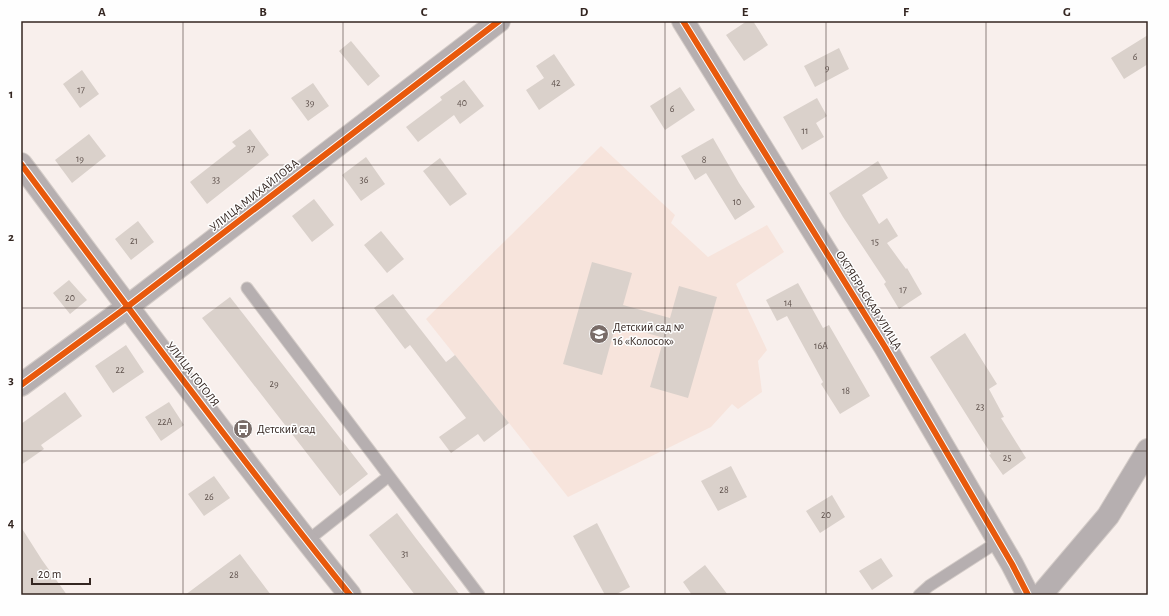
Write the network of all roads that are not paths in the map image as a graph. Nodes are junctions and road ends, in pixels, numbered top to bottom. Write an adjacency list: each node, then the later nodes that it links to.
1 (499, 21): 5 (street, УЛИЦА МИХАЙЛОВА)
2 (684, 21): 10 (street, ОКТЯБРЬСКАЯ УЛИЦА)
3 (21, 164): 5 (street, УЛИЦА ГОГОЛЯ)
4 (247, 288): 8 (lane)
5 (127, 307): 6 (street, УЛИЦА МИХАЙЛОВА); 9 (street, УЛИЦА ГОГОЛЯ)
6 (21, 385)
7 (1148, 450): 15 (street)
8 (389, 476): 9 (lane); 12 (lane)
9 (307, 541): 11 (street, УЛИЦА ГОГОЛЯ)
10 (999, 541): 13 (lane); 14 (street, ОКТЯБРЬСКАЯ УЛИЦА)
11 (350, 595)
12 (479, 595)
13 (919, 595)
14 (1028, 595)
15 (1041, 595)

